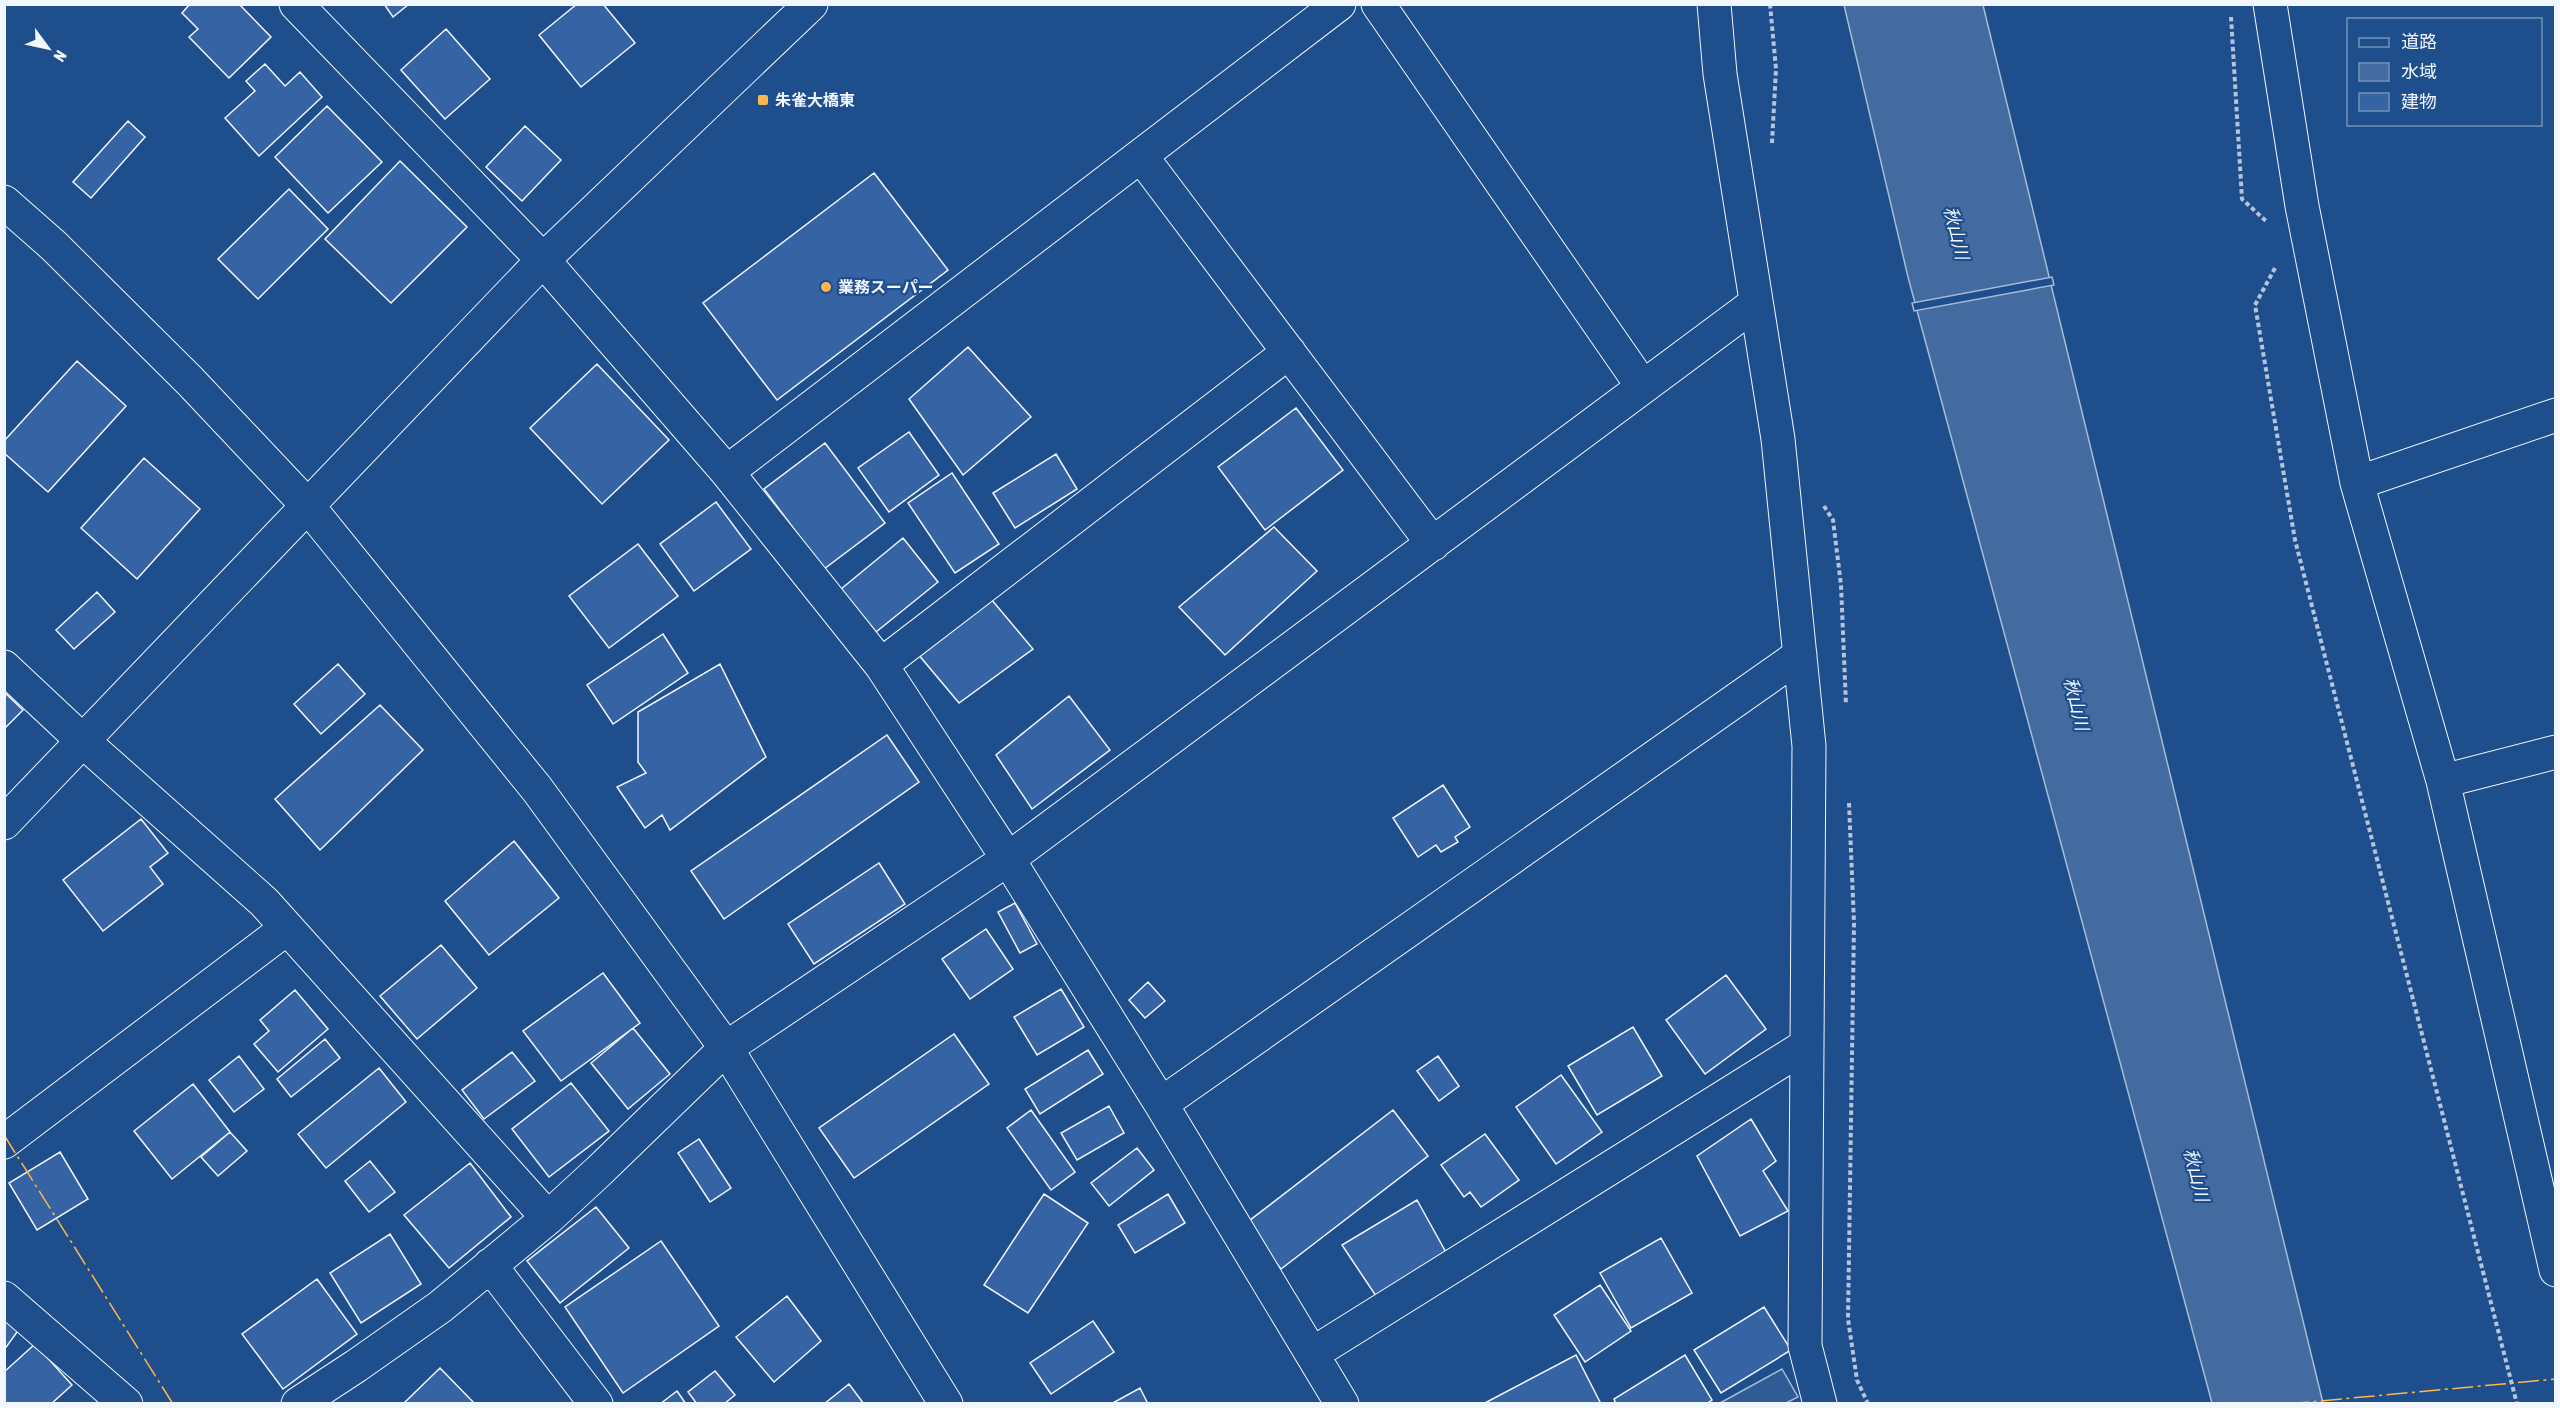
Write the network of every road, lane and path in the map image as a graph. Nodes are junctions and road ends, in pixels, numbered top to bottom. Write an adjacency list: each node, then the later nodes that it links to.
1 (296, 4): 12 (street)
2 (810, 4): 12 (street)
3 (1339, 4): 8 (street)
4 (1378, 4): 15 (street)
5 (1714, 4): 13 (street)
6 (2270, 4): 18 (street)
7 (2230, 14): 10 (path)
8 (1141, 156): 14 (street); 17 (street)
9 (4, 202): 19 (street)
10 (2272, 226)
11 (2274, 258): 45 (path)
12 (543, 260): 17 (street); 19 (street)
13 (1756, 303): 15 (street); 21 (street)
14 (1289, 352): 20 (street); 22 (street)
15 (1643, 387): 20 (street)
16 (2556, 415): 18 (street)
17 (727, 472): 22 (street)
18 (2357, 483): 26 (street)
19 (307, 505): 24 (street); 31 (street)
20 (1432, 543): 28 (street)
21 (1800, 655): 30 (street); 32 (street)
22 (881, 665): 28 (street)
23 (4, 667): 24 (street)
24 (84, 742): 27 (street); 29 (street)
25 (2556, 752): 26 (street)
26 (2442, 781): 36 (street)
27 (4, 823)
28 (1008, 859): 31 (street); 32 (street)
29 (286, 928): 33 (street); 34 (street)
30 (1807, 1045): 38 (street); 39 (street)
31 (726, 1047): 34 (street); 43 (street)
32 (1161, 1104): 38 (street)
33 (4, 1142)
34 (548, 1218): 35 (street)
35 (490, 1265): 40 (street); 42 (street)
36 (2556, 1270)
37 (4, 1298): 41 (street)
38 (1312, 1354): 44 (street)
39 (1812, 1400)
40 (310, 1401)
41 (126, 1404)
42 (596, 1404)
43 (946, 1404)
44 (1342, 1404)
45 (2517, 1404)

